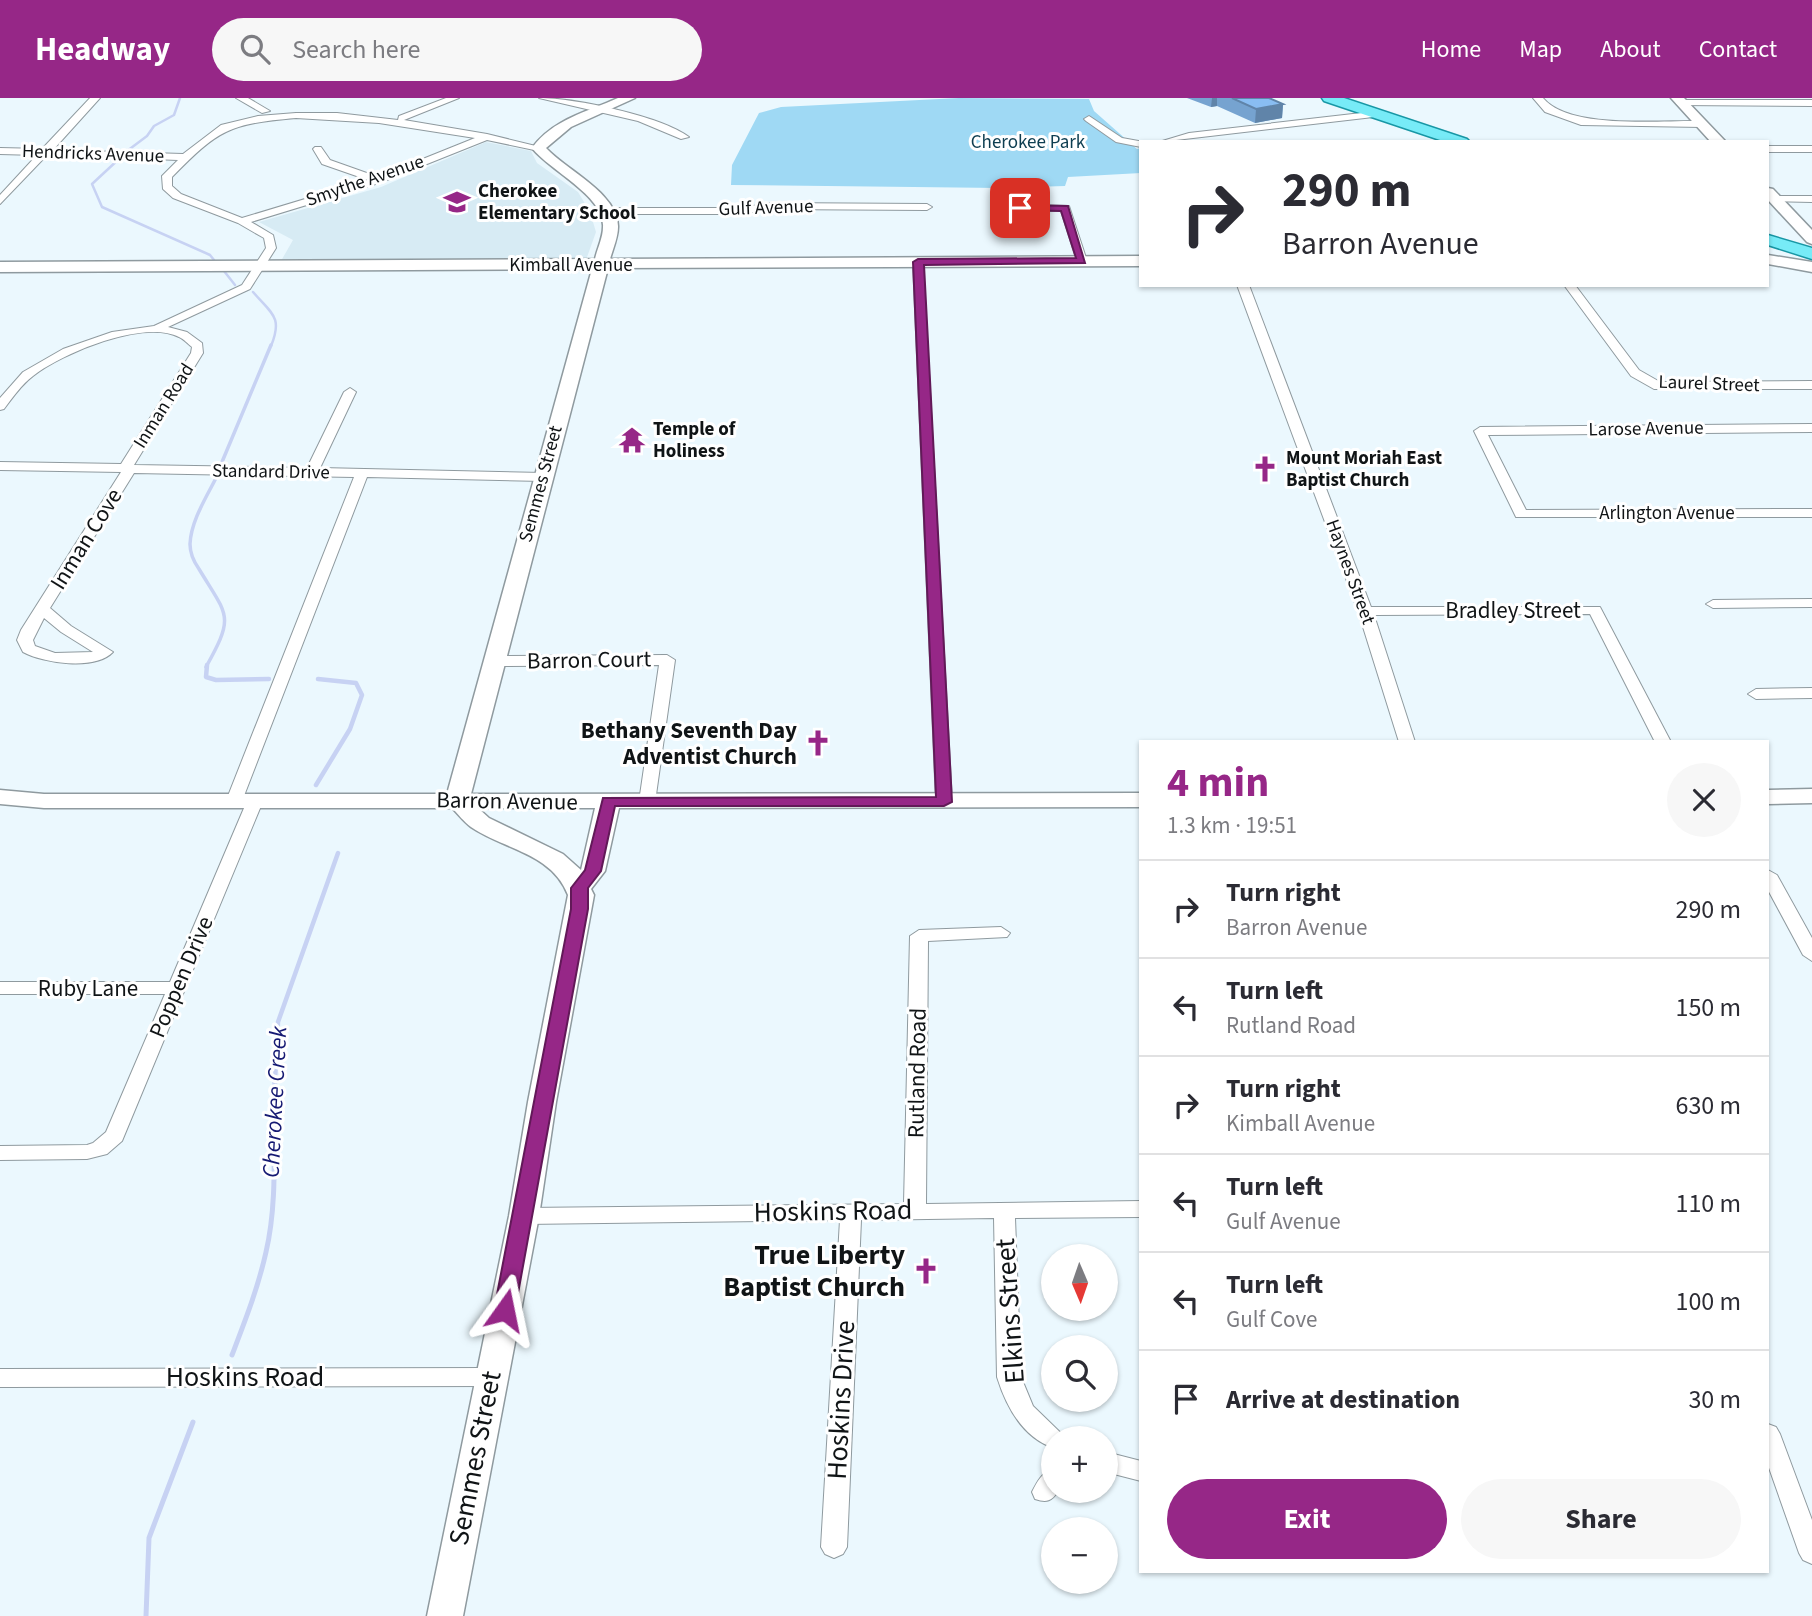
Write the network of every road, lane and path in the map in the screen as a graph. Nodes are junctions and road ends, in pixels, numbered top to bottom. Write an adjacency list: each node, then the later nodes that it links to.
1 (95, 98): 27 (street)
2 (241, 98): 10 (street)
3 (454, 98): 13 (street)
4 (544, 98): 11 (street)
5 (629, 98): 11 (main road)
6 (1329, 98): 12 (main road)
7 (1538, 98): 15 (street)
8 (1679, 100): 9 (street); 15 (main road)
9 (1812, 103)
10 (265, 111): 13 (street); 28 (street)
11 (604, 111): 17 (street); 22 (main road)
12 (1379, 114): 18 (street); 19 (main road)
13 (402, 118): 16 (street)
14 (1089, 119): 21 (street)
15 (1702, 124): 20 (main road)
16 (486, 137): 22 (street); 29 (street, Smythe Avenue)
17 (684, 137)
18 (1172, 140)
19 (1456, 140)
20 (1717, 140)
21 (1139, 145)
22 (539, 148): 35 (main road)
23 (318, 149): 29 (street)
24 (1769, 149): 25 (street)
25 (1812, 149)
26 (0, 151): 27 (street, Hendricks Avenue)
27 (45, 151): 28 (street, Hendricks Avenue); 32 (street)
28 (186, 157): 36 (street)
29 (378, 180): 36 (street, Smythe Avenue)
30 (1771, 195): 31 (street); 38 (main road)
31 (1812, 199)
32 (0, 201)
33 (927, 207): 35 (street, Gulf Avenue)
34 (997, 207): 42 (street)
35 (605, 211): 46 (main road, Semmes Street)
36 (242, 221): 45 (street)
37 (1769, 240): 39 (main road)
38 (1812, 240)
39 (1812, 256): 40 (main road)
40 (1769, 259)
41 (1769, 259): 48 (main road)
42 (1082, 261): 43 (main road, Kimball Avenue); 44 (main road, Kimball Avenue)
43 (1139, 261)
44 (918, 262): 46 (main road, Kimball Avenue); 82 (street)
45 (259, 265): 46 (main road, Kimball Avenue); 47 (main road, Kimball Avenue); 51 (street)
46 (600, 265): 62 (main road, Semmes Street)
47 (0, 267)
48 (1812, 267)
49 (1244, 287): 68 (street, Haynes Street)
50 (1570, 287): 54 (street, Laurel Street)
51 (156, 330): 52 (street); 59 (street, Inman Road)
52 (18, 383): 53 (street); 56 (street)
53 (0, 384)
54 (1812, 386)
55 (350, 392): 60 (street)
56 (0, 406)
57 (1812, 428): 64 (street, Larose Avenue)
58 (0, 466): 59 (street, Standard Drive)
59 (127, 468): 60 (street, Standard Drive); 67 (street, Inman Cove)
60 (312, 472): 61 (street, Standard Drive)
61 (362, 474): 62 (street, Standard Drive); 79 (street, Poppen Drive)
62 (543, 477): 69 (main road, Semmes Street)
63 (1812, 513): 64 (street, Arlington Avenue)
64 (1521, 514)
65 (1812, 603): 66 (street)
66 (1713, 604)
67 (43, 609): 67 (street, Inman Cove)
68 (1365, 611): 72 (street, Haynes Street); 73 (street, Bradley Street)
69 (493, 661): 77 (main road, Semmes Street); 81 (street, Barron Court)
70 (1812, 693): 71 (street)
71 (1756, 694)
72 (1406, 740)
73 (1662, 740)
74 (1812, 796): 76 (main road)
75 (0, 797): 79 (main road, Barron Avenue)
76 (1769, 797)
77 (457, 800): 79 (main road, Barron Avenue); 80 (main road, Barron Avenue); 84 (main road)
78 (1139, 800): 82 (main road, Barron Avenue)
79 (244, 801): 88 (street, Poppen Drive)
80 (608, 802): 81 (main road, Barron Avenue); 84 (main road, Semmes Street)
81 (647, 802): 82 (main road, Barron Avenue)
82 (944, 802)
83 (1769, 877): 86 (street)
84 (579, 888): 94 (main road, Semmes Street)
85 (1000, 933): 91 (street, Rutland Road)
86 (1812, 955)
87 (0, 988): 88 (street, Ruby Lane)
88 (177, 988): 89 (street, Poppen Drive)
89 (0, 1153)
90 (1139, 1209): 92 (street, Hoskins Road)
91 (915, 1210): 92 (street, Hoskins Road); 93 (street, Hoskins Road)
92 (1004, 1210): 97 (street, Elkins Street)
93 (851, 1211): 94 (street, Hoskins Road); 101 (street, Hoskins Drive)
94 (524, 1216): 95 (main road, Semmes Street)
95 (491, 1377): 96 (street, Hoskins Road); 103 (main road, Semmes Street)
96 (0, 1378)
97 (1041, 1431)
98 (1769, 1437): 102 (street)
99 (1118, 1465): 100 (street)
100 (1139, 1470)
101 (834, 1546)
102 (1812, 1553)
103 (445, 1616)

